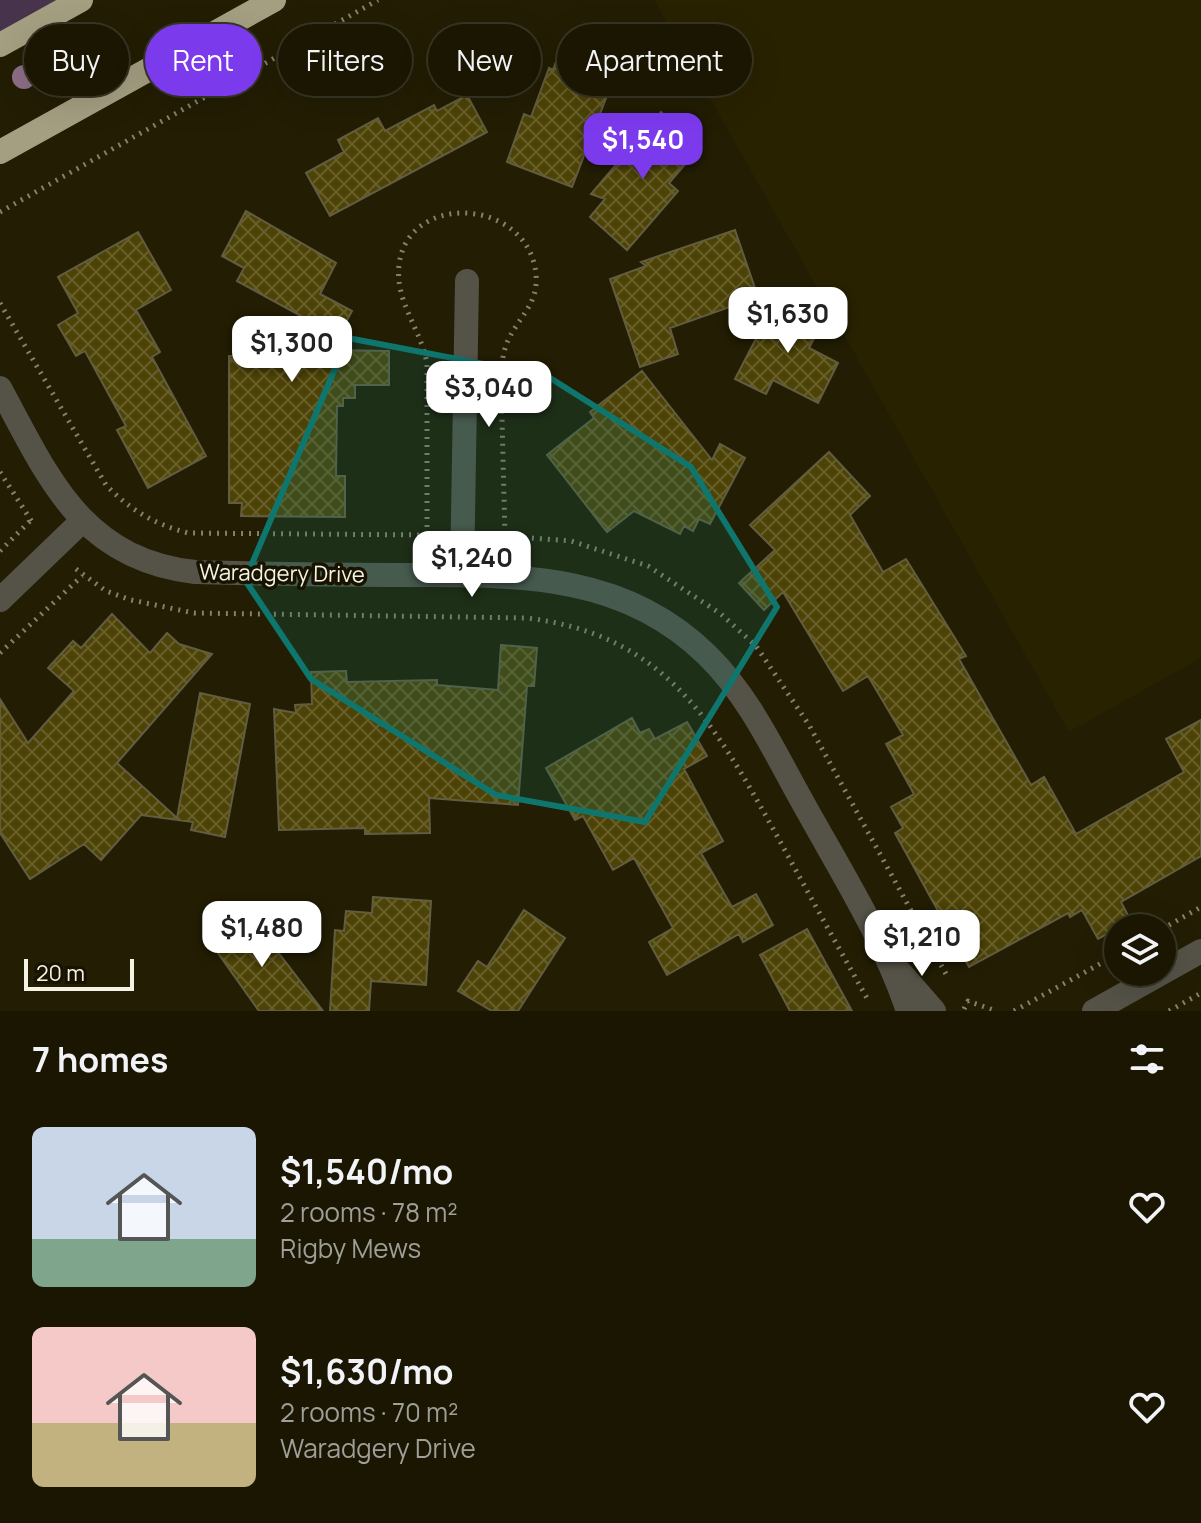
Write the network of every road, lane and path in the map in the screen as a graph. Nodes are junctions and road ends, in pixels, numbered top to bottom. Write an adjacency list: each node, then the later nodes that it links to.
1 (81, 0): 4 (highway)
2 (274, 0): 5 (highway)
3 (378, 0): 6 (path)
4 (0, 45)
5 (0, 152)
6 (0, 212)
7 (467, 281): 14 (street)
8 (0, 303): 12 (path)
9 (0, 388): 11 (street, Waradgery Drive)
10 (0, 472): 13 (path)
11 (81, 522): 14 (street, Waradgery Drive); 15 (street)
12 (427, 535)
13 (0, 551)
14 (462, 575): 20 (street, Waradgery Drive)
15 (0, 600)
16 (0, 653): 24 (path)
17 (1201, 907): 18 (path)
18 (1176, 921)
19 (1201, 951): 29 (street)
20 (891, 961): 25 (street, Waradgery Drive); 26 (street, Waradgery Drive)
21 (1104, 962): 28 (path)
22 (1201, 993): 30 (path)
23 (963, 1009): 27 (path)
24 (874, 1011)
25 (908, 1011)
26 (934, 1011)
27 (996, 1011)
28 (1014, 1011)
29 (1094, 1011)
30 (1169, 1011)

